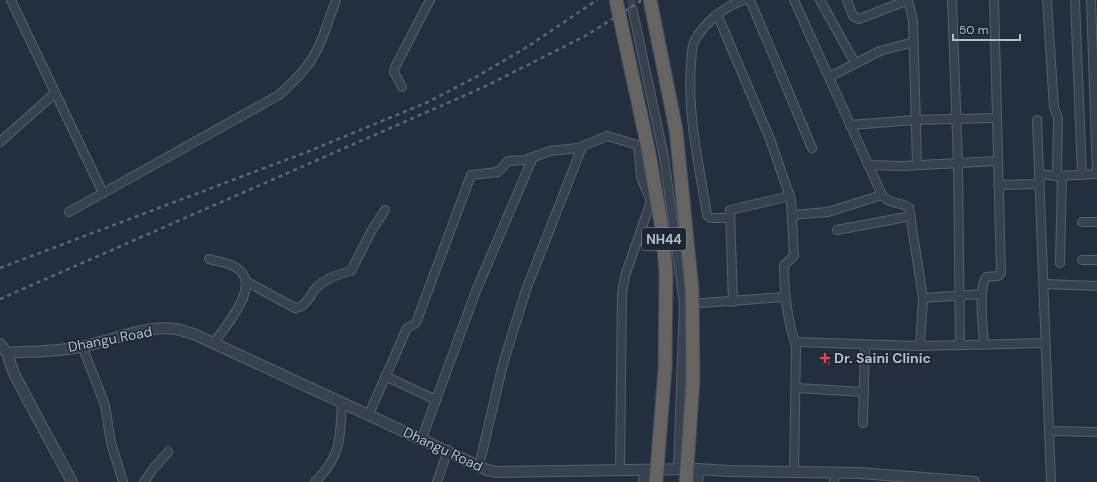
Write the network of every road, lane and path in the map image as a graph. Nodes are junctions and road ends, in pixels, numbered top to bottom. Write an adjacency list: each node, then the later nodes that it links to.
1 (11, 0): 23 (street)
2 (336, 0): 44 (street)
3 (430, 0): 22 (street)
4 (616, 0): 104 (highway, NH44, bridge)
5 (650, 0): 105 (highway, NH44, bridge)
6 (744, 0): 18 (street)
7 (750, 0): 32 (street)
8 (794, 0): 21 (street)
9 (820, 0): 20 (street)
10 (847, 0): 11 (street)
11 (908, 0): 19 (street)
12 (952, 0): 26 (street)
13 (994, 0): 25 (street)
14 (1047, 0): 41 (street)
15 (1075, 0): 40 (street)
16 (1091, 0): 24 (street)
17 (633, 10): 67 (street)
18 (717, 14): 46 (street); 51 (street)
19 (914, 42): 20 (street); 27 (street)
20 (855, 63): 21 (street)
21 (829, 77): 29 (street)
22 (402, 87)
23 (55, 93): 30 (street); 44 (street)
24 (1096, 108): 39 (street)
25 (996, 118): 26 (street); 34 (street)
26 (955, 119): 27 (street); 35 (street)
27 (915, 120): 29 (street); 37 (street)
28 (1037, 120): 38 (street)
29 (850, 124): 36 (street)
30 (0, 142)
31 (582, 147): 33 (street); 90 (street); 93 (street)
32 (812, 148)
33 (533, 157): 78 (street); 81 (street)
34 (997, 161): 35 (street); 43 (street)
35 (958, 163): 37 (street); 63 (street)
36 (868, 164): 37 (street); 45 (street)
37 (916, 164)
38 (1039, 174): 41 (street); 42 (street)
39 (1097, 174): 40 (street)
40 (1082, 175): 41 (street)
41 (1060, 176): 58 (street)
42 (1039, 184): 43 (street); 60 (street)
43 (998, 185): 62 (street)
44 (103, 193): 48 (street)
45 (882, 195): 49 (street); 50 (street)
46 (790, 196): 49 (street); 51 (street)
47 (385, 210): 59 (street)
48 (69, 212)
49 (792, 215): 64 (street)
50 (911, 216): 54 (street); 65 (street)
51 (729, 218): 66 (street)
52 (1082, 222): 53 (street)
53 (1097, 222)
54 (838, 230)
55 (209, 259): 59 (street)
56 (1082, 260): 57 (street)
57 (1097, 260)
58 (1060, 263)
59 (248, 282): 71 (street)
60 (1043, 284): 61 (street); 69 (street)
61 (1097, 286)
62 (982, 294): 63 (street); 72 (street)
63 (959, 296): 65 (street); 74 (street)
64 (784, 297): 66 (street); 68 (street)
65 (923, 298): 76 (street)
66 (734, 302): 67 (street)
67 (684, 304): 91 (street)
68 (795, 342): 73 (street); 79 (street)
69 (1045, 343): 72 (street); 85 (street)
70 (0, 344): 77 (street)
71 (214, 344): 75 (street, Dhangu Road); 82 (street, Dhangu Road)
72 (984, 344): 74 (street)
73 (865, 345): 76 (street); 80 (street)
74 (960, 345): 76 (street)
75 (82, 346): 77 (street, Dhangu Road); 99 (street)
76 (920, 346)
77 (7, 353): 98 (street)
78 (385, 376): 81 (street); 83 (street)
79 (796, 388): 80 (street); 95 (street)
80 (864, 392): 84 (street)
81 (436, 400): 87 (street)
82 (342, 402): 83 (street, Dhangu Road); 101 (street)
83 (369, 414): 87 (street, Dhangu Road)
84 (863, 423)
85 (1049, 431): 86 (street); 108 (street)
86 (1097, 432)
87 (422, 438): 88 (street, Dhangu Road)
88 (448, 450): 90 (street, Dhangu Road); 102 (street)
89 (168, 452): 100 (street)
90 (479, 466): 93 (street, Dhangu Road)
91 (678, 469): 92 (street, Dhangu Road); 94 (street, Dhangu Road)
92 (698, 469): 95 (street, Dhangu Road); 106 (street)
93 (620, 470): 94 (street, Dhangu Road)
94 (645, 470): 103 (street)
95 (794, 473): 96 (street, Dhangu Road)
96 (834, 477): 97 (street, Dhangu Road)
97 (945, 481): 107 (street, Dhangu Road)
98 (72, 482)
99 (123, 482)
100 (144, 482)
101 (315, 482)
102 (437, 482)
103 (644, 482)
104 (656, 482)
105 (686, 482)
106 (697, 482)
107 (974, 482)
108 (1051, 482)

